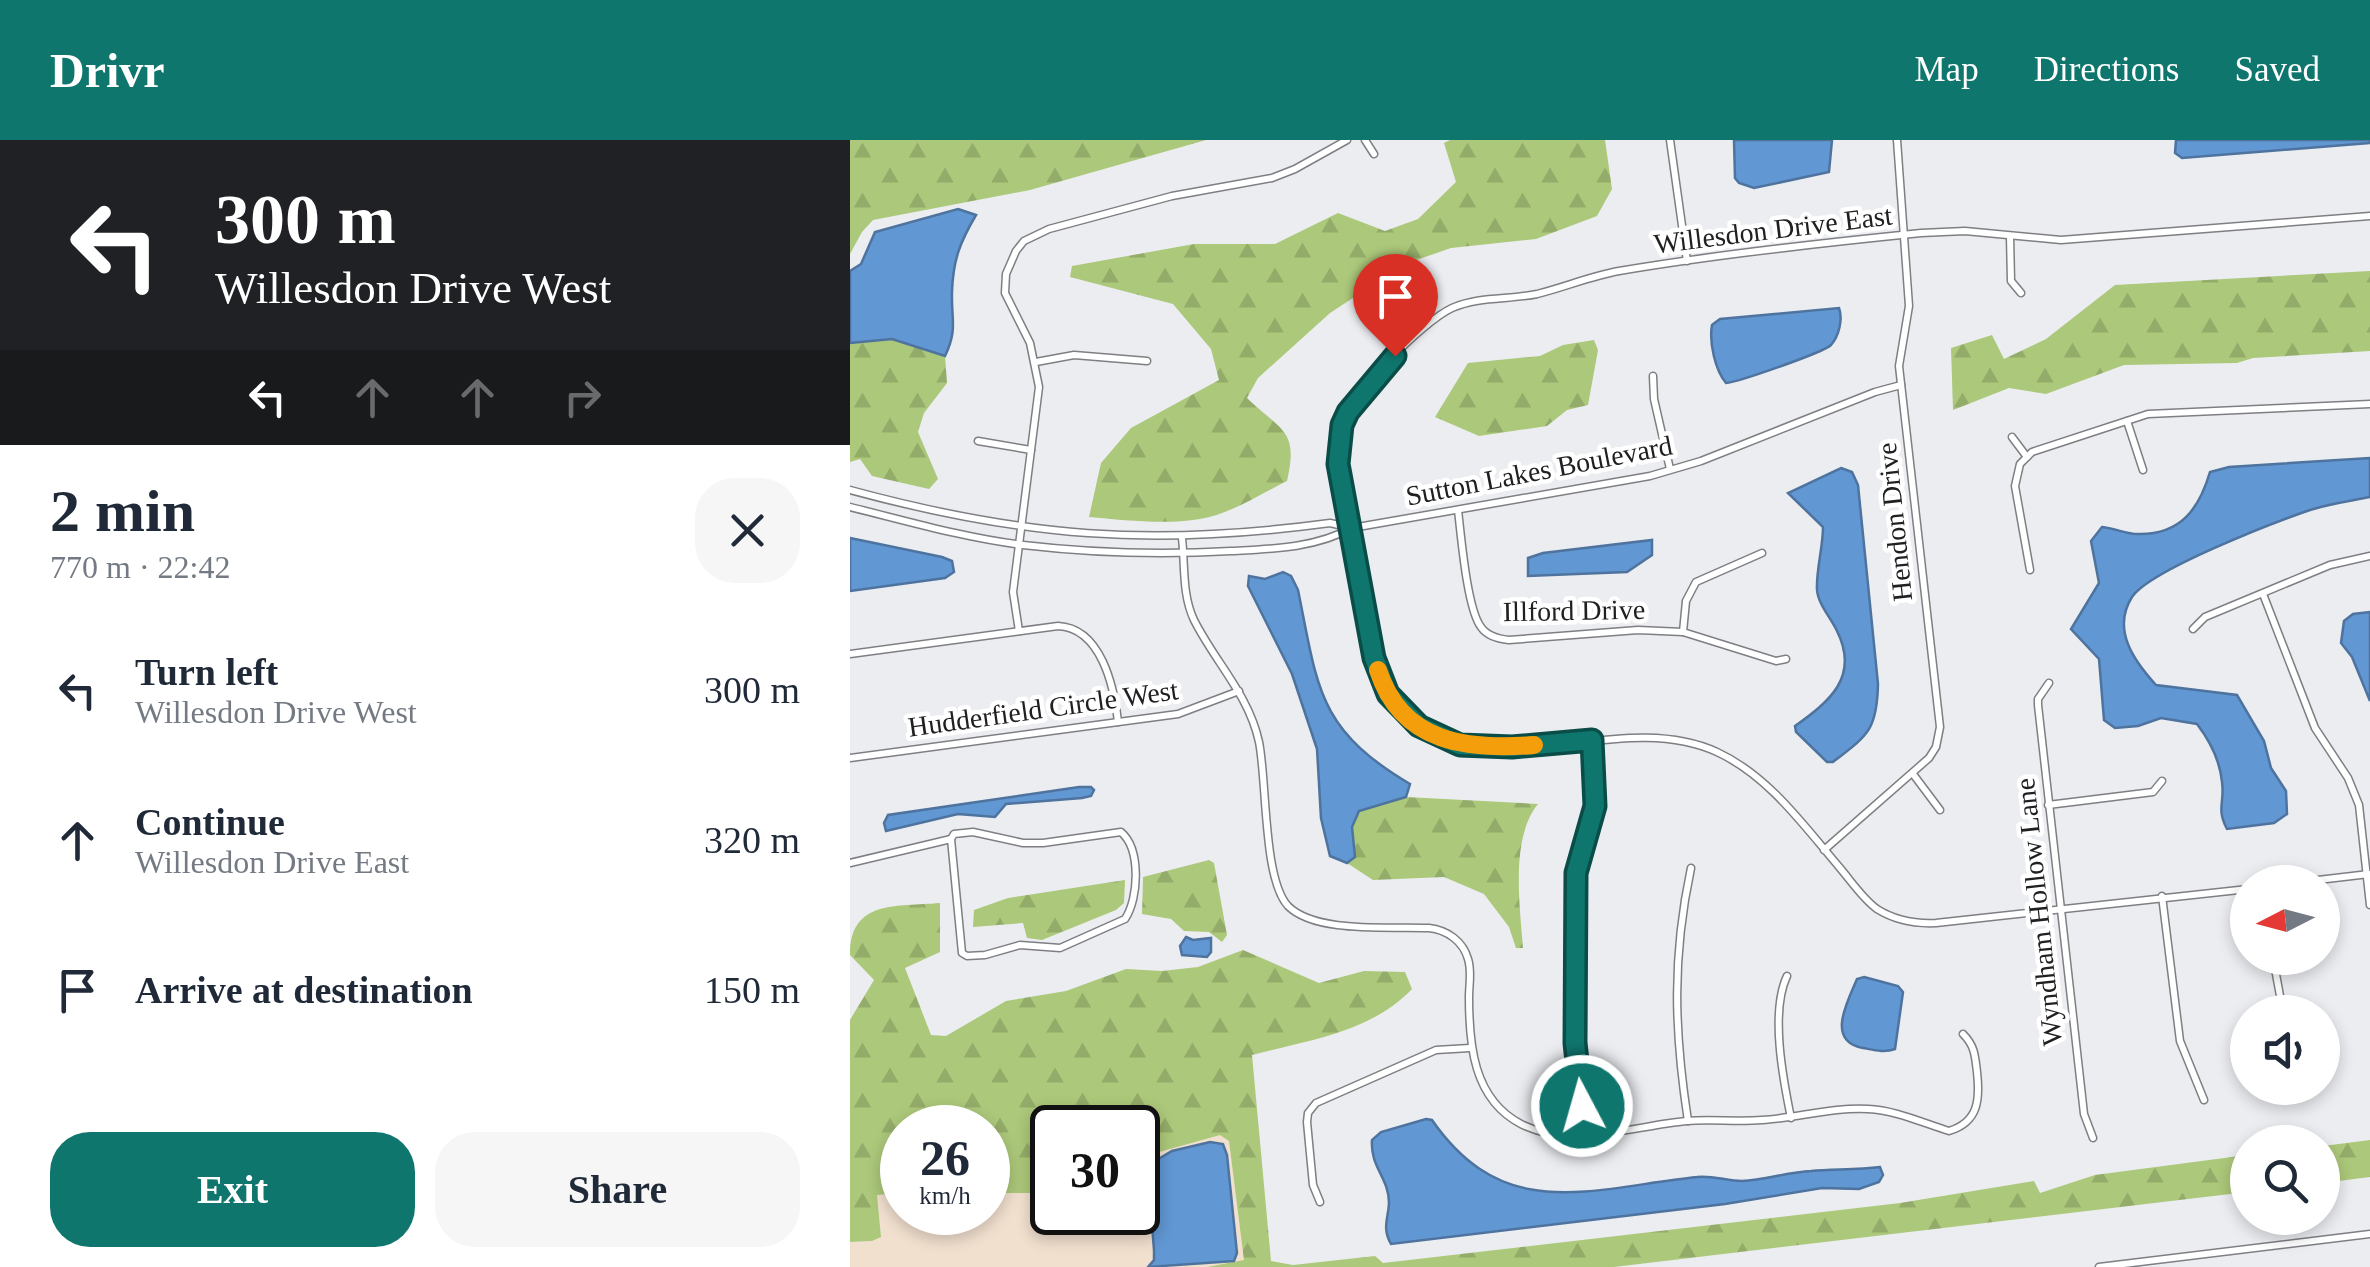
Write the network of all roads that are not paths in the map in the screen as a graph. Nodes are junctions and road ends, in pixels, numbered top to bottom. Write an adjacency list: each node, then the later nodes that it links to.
1 (1347, 140): 12 (street)
2 (1365, 140): 5 (street)
3 (1670, 140): 9 (street)
4 (1897, 140): 7 (street, Hendon Drive)
5 (1374, 154)
6 (2370, 216): 8 (street, Willesdon Drive East)
7 (1904, 234): 8 (street, Willesdon Drive East); 9 (street, Willesdon Drive East); 14 (street, Hendon Drive)
8 (2010, 236): 10 (street)
9 (1687, 261): 28 (street, Willesdon Drive East)
10 (2022, 293)
11 (1147, 361): 12 (street)
12 (1036, 362): 19 (street)
13 (1653, 376): 21 (street)
14 (1901, 385): 21 (street, Sutton Lakes Boulevard); 47 (street, Hendon Drive)
15 (2370, 404): 16 (street)
16 (2127, 420): 20 (street); 22 (street)
17 (2012, 437): 20 (street)
18 (978, 442): 19 (street)
19 (1031, 450): 29 (street)
20 (2027, 457): 35 (street)
21 (1670, 469): 26 (street, Sutton Lakes Boulevard)
22 (2143, 470)
23 (850, 490): 24 (street, Sutton Lakes Boulevard)
24 (880, 498): 27 (street); 29 (street, Sutton Lakes Boulevard)
25 (850, 508): 27 (street, Sutton Lakes Boulevard)
26 (1458, 510): 28 (street, Sutton Lakes Boulevard); 39 (street, Illford Drive)
27 (878, 514): 31 (street, Sutton Lakes Boulevard)
28 (1352, 528): 30 (street, Sutton Lakes Boulevard); 33 (street, Sutton Lakes Boulevard); 45 (street, Willesdon Drive East)
29 (1022, 529): 30 (street, Sutton Lakes Boulevard); 31 (street)
30 (1182, 538): 33 (street)
31 (1020, 545): 33 (street, Sutton Lakes Boulevard); 38 (street)
32 (1762, 553): 39 (street)
33 (1184, 554): 43 (street)
34 (2370, 556): 36 (street)
35 (2030, 570)
36 (2263, 594): 37 (street); 55 (street)
37 (2193, 629)
38 (1018, 631): 40 (street); 44 (street)
39 (1683, 632): 41 (street, Illford Drive)
40 (850, 654)
41 (1786, 659)
42 (2048, 683): 49 (street, Wyndham Hollow Lane)
43 (1239, 691): 44 (street, Hudderfield Circle West); 63 (street)
44 (1118, 722): 46 (street, Hudderfield Circle West)
45 (1592, 740): 52 (street, Willesdon Drive East); 67 (street)
46 (850, 758)
47 (1913, 774): 50 (street); 52 (street, Hendon Drive)
48 (2162, 781): 49 (street)
49 (2048, 804): 60 (street, Wyndham Hollow Lane)
50 (1940, 810)
51 (951, 839): 51 (street); 53 (street)
52 (1824, 850): 60 (street, Willesdon Drive East)
53 (850, 862)
54 (1691, 868): 66 (street)
55 (2369, 874): 56 (street); 59 (street)
56 (2340, 877)
57 (2230, 890): 58 (street, Willesdon Drive East)
58 (2162, 896): 60 (street, Willesdon Drive East); 64 (street)
59 (2370, 906)
60 (2060, 909): 68 (street, Wyndham Hollow Lane)
61 (1787, 976): 65 (street)
62 (1963, 1034): 65 (street)
63 (1470, 1048): 67 (street); 69 (street)
64 (2204, 1100)
65 (1791, 1118): 66 (street)
66 (1688, 1120): 67 (street)
67 (1586, 1134)
68 (2093, 1138)
69 (1320, 1202)
70 (2370, 1234): 71 (street)
71 (2186, 1256): 72 (street); 73 (street)
72 (2100, 1267)
73 (2187, 1267)

